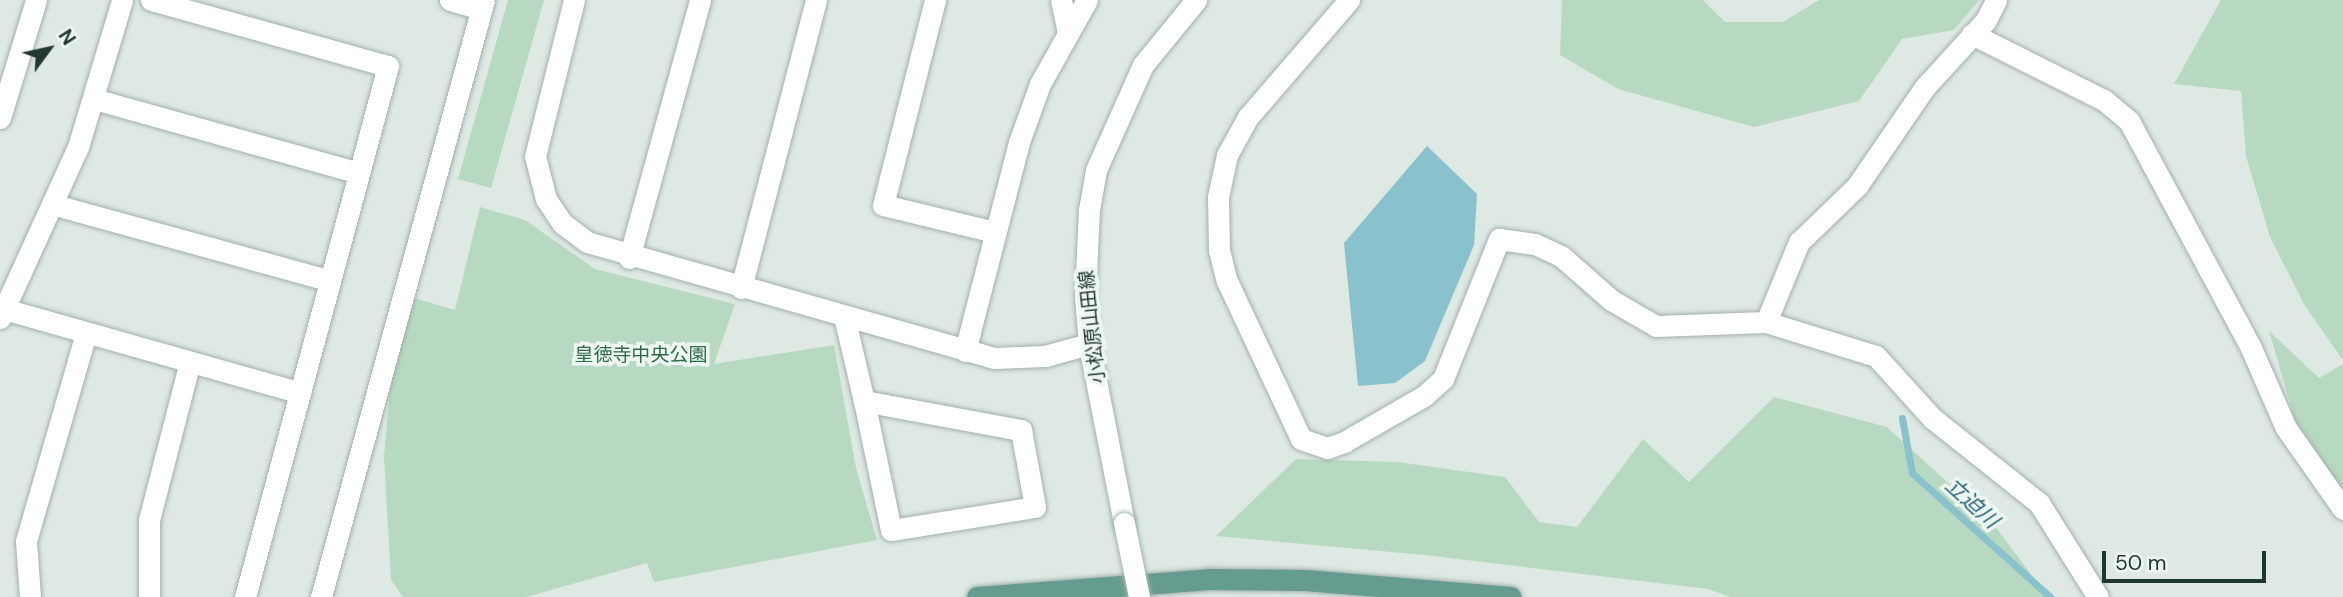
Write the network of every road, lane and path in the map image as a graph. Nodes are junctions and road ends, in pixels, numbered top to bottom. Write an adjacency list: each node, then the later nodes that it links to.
1 (36, 0): 18 (street)
2 (122, 0): 17 (street)
3 (151, 0): 19 (street)
4 (450, 0): 14 (street)
5 (574, 0): 22 (street)
6 (700, 0): 22 (street)
7 (816, 0): 24 (street)
8 (935, 0): 21 (street)
9 (1061, 0): 15 (street)
10 (1087, 0): 15 (street)
11 (1196, 0): 29 (street, 小松原山田線)
12 (1349, 0): 27 (street)
13 (1996, 0): 16 (street)
14 (483, 4): 38 (street)
15 (1067, 29): 21 (street)
16 (1972, 34): 27 (street); 34 (street)
17 (94, 99): 19 (street); 20 (street)
18 (0, 118)
19 (359, 173): 23 (street)
20 (55, 205): 23 (street); 25 (street)
21 (995, 232): 30 (street)
22 (629, 258): 24 (street)
23 (330, 281): 32 (street)
24 (741, 288): 26 (street)
25 (2, 314): 28 (street)
26 (844, 316): 30 (street); 33 (street)
27 (1766, 322): 42 (street)
28 (86, 332): 31 (street); 35 (street)
29 (1089, 344): 30 (street); 40 (street, 小松原山田線, bridge)
30 (965, 351)
31 (190, 362): 32 (street); 36 (street)
32 (300, 393): 37 (street)
33 (864, 401): 33 (street)
34 (2343, 509)
35 (30, 597)
36 (149, 597)
37 (244, 597)
38 (321, 597)
39 (977, 597): 41 (main road)
40 (1139, 597)
41 (1510, 597)
42 (2098, 597)

